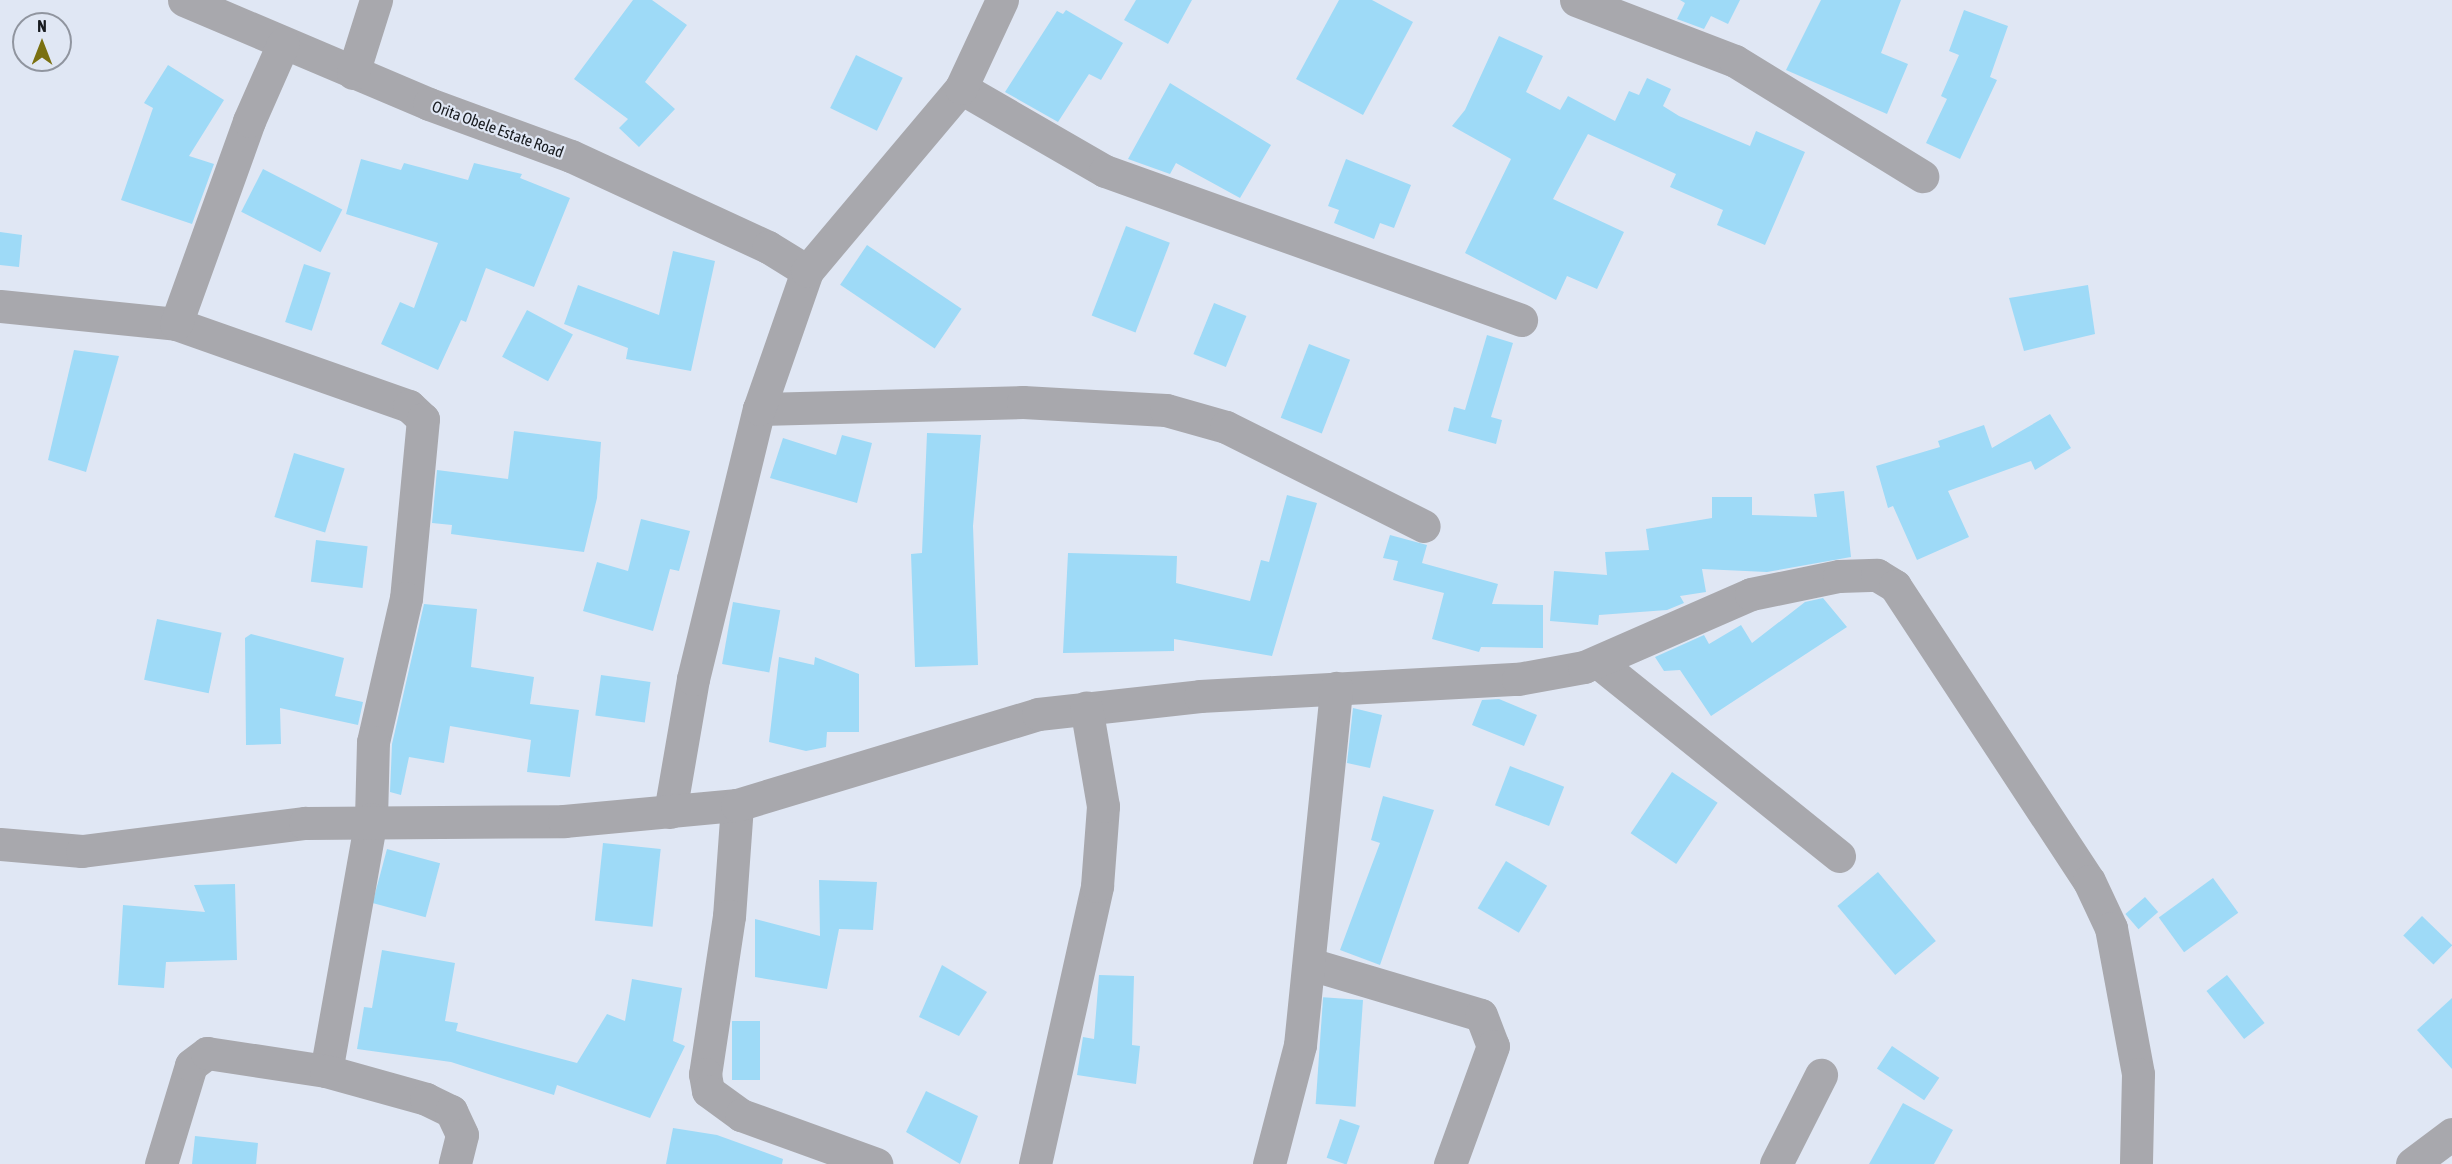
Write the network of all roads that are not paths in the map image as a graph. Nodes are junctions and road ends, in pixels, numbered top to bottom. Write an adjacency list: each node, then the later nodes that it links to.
1 (184, 0): 5 (street, Orita Obele Estate Road)
2 (376, 0): 6 (street)
3 (1576, 0): 8 (street)
4 (1000, 1): 7 (street)
5 (283, 44): 6 (street, Orita Obele Estate Road); 12 (street)
6 (353, 73): 9 (street, Orita Obele Estate Road)
7 (961, 88): 9 (street); 11 (street)
8 (1922, 176)
9 (807, 271): 13 (street)
10 (0, 306): 12 (street)
11 (1521, 320)
12 (176, 324): 20 (street)
13 (759, 409): 14 (street); 19 (street)
14 (1424, 526)
15 (1599, 663): 16 (street); 22 (street); 27 (street)
16 (1336, 688): 17 (street); 23 (street)
17 (1086, 707): 18 (street); 31 (street)
18 (737, 805): 19 (street); 30 (street)
19 (670, 812): 20 (street)
20 (371, 819): 21 (street); 24 (street)
21 (0, 844)
22 (1839, 856)
23 (1310, 964): 32 (street); 33 (street)
24 (326, 1071): 28 (street); 29 (street)
25 (1821, 1075): 34 (street)
26 (2452, 1134): 35 (street)
27 (2134, 1161)
28 (161, 1164)
29 (455, 1164)
30 (876, 1164)
31 (1035, 1164)
32 (1269, 1164)
33 (1450, 1164)
34 (1776, 1164)
35 (2412, 1164)

